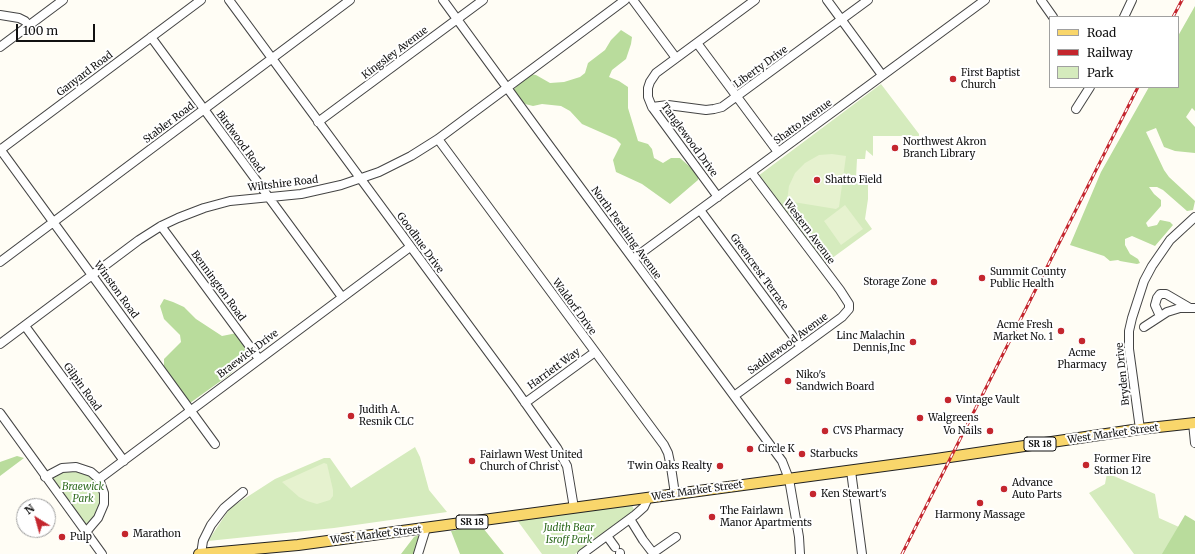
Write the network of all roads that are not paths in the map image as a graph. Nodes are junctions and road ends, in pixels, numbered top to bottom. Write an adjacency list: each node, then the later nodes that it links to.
1 (64, 0): 20 (street)
2 (201, 0): 21 (street, Ganyard Road)
3 (229, 0): 24 (street, Goodhue Drive)
4 (350, 0): 24 (street, Stabler Road)
5 (443, 0): 18 (street, North Pershing Avenue)
6 (483, 0): 18 (street, Kingsley Avenue)
7 (626, 0): 27 (street, Wiltshire Road)
8 (633, 0): 25 (street)
9 (755, 0): 22 (street, Tanglewood Drive)
10 (827, 0): 19 (street)
11 (868, 0): 19 (street, Liberty Drive)
12 (985, 0): 26 (street, Shatto Avenue)
13 (1041, 0): 16 (street)
14 (1131, 0): 17 (street)
15 (0, 15): 20 (street)
16 (1052, 16)
17 (1124, 16)
18 (457, 19): 27 (street, North Pershing Avenue); 33 (street, Kingsley Avenue)
19 (842, 20): 26 (street); 29 (street, Liberty Drive)
20 (29, 26): 23 (street)
21 (151, 38): 31 (street, Birdwood Road); 35 (street, Ganyard Road)
22 (697, 43): 25 (street, Tanglewood Drive); 29 (street)
23 (0, 47)
24 (272, 58): 31 (street, Stabler Road); 33 (street, Goodhue Drive)
25 (676, 58): 30 (street, Tanglewood Drive)
26 (882, 75): 36 (street, Shatto Avenue)
27 (507, 87): 34 (street, Wiltshire Road); 46 (street, North Pershing Avenue)
28 (1089, 88): 32 (street)
29 (737, 97): 30 (street, Liberty Drive); 36 (street)
30 (652, 107): 40 (street, Tanglewood Drive)
31 (204, 109): 39 (street, Birdwood Road); 43 (street, Stabler Road)
32 (1076, 109)
33 (318, 122): 38 (street, Goodhue Drive)
34 (438, 139): 38 (street, Wiltshire Road); 57 (street, Waldorf Drive)
35 (0, 150): 43 (street, Winston Road)
36 (778, 152): 37 (street, Shatto Avenue)
37 (751, 172): 40 (street, Shatto Avenue); 50 (street, Western Avenue)
38 (360, 179): 39 (street, Wiltshire Road); 45 (street, Goodhue Drive)
39 (268, 197): 44 (street, Wiltshire Road); 49 (street, Birdwood Road)
40 (718, 197): 41 (street, Shatto Avenue)
41 (700, 210): 46 (street, Shatto Avenue); 56 (street, Greencrest Terrace)
42 (1195, 217): 64 (street, Bryden Drive)
43 (54, 222): 47 (street, Stabler Road); 48 (street, Winston Road)
44 (161, 226): 48 (street, Wiltshire Road); 58 (street, Bennington Road)
45 (410, 247): 49 (street, Braewick Drive); 60 (street, Goodhue Drive)
46 (633, 259): 59 (street, North Pershing Avenue)
47 (0, 262)
48 (92, 275): 53 (street, Wiltshire Road); 61 (street, Winston Road)
49 (342, 297): 58 (street, Braewick Drive)
50 (849, 304): 56 (street, Saddlewood Avenue)
51 (1193, 308): 52 (street); 52 (street)
52 (1160, 316): 54 (street)
53 (25, 326): 55 (street, Wiltshire Road); 67 (street, Gilpin Road)
54 (1144, 327)
55 (0, 344)
56 (801, 347): 59 (street, Saddlewood Avenue)
57 (595, 352): 60 (street, Harriett Way); 73 (street, Waldorf Drive)
58 (259, 359): 61 (street, Braewick Drive)
59 (734, 396): 71 (street, North Pershing Avenue)
60 (525, 403): 75 (street, Goodhue Drive)
61 (191, 410): 66 (street, Winston Road); 67 (street, Braewick Drive)
62 (0, 413): 69 (street)
63 (1194, 423): 64 (main road, West Market Street / SR 18); 65 (street)
64 (1140, 429): 68 (main road, West Market Street / SR 18)
65 (1195, 442)
66 (215, 444)
67 (124, 461): 70 (street, Braewick Drive)
68 (851, 471): 71 (main road, West Market Street / SR 18); 87 (street)
69 (45, 477): 70 (street); 78 (street)
70 (99, 479): 78 (street)
71 (789, 479): 73 (main road, West Market Street / SR 18); 86 (street, North Pershing Avenue)
72 (244, 492): 83 (street)
73 (675, 494): 74 (main road, West Market Street / SR 18)
74 (648, 498): 75 (main road, West Market Street / SR 18); 76 (street)
75 (574, 508): 77 (main road, West Market Street / SR 18)
76 (630, 519): 79 (street); 80 (street)
77 (426, 528): 83 (main road, West Market Street / SR 18); 84 (street)
78 (86, 532): 82 (street)
79 (607, 536): 81 (street); 85 (street)
80 (676, 537)
81 (618, 551)
82 (102, 554)
83 (200, 554)
84 (418, 554)
85 (582, 554)
86 (800, 554)
87 (862, 554)

